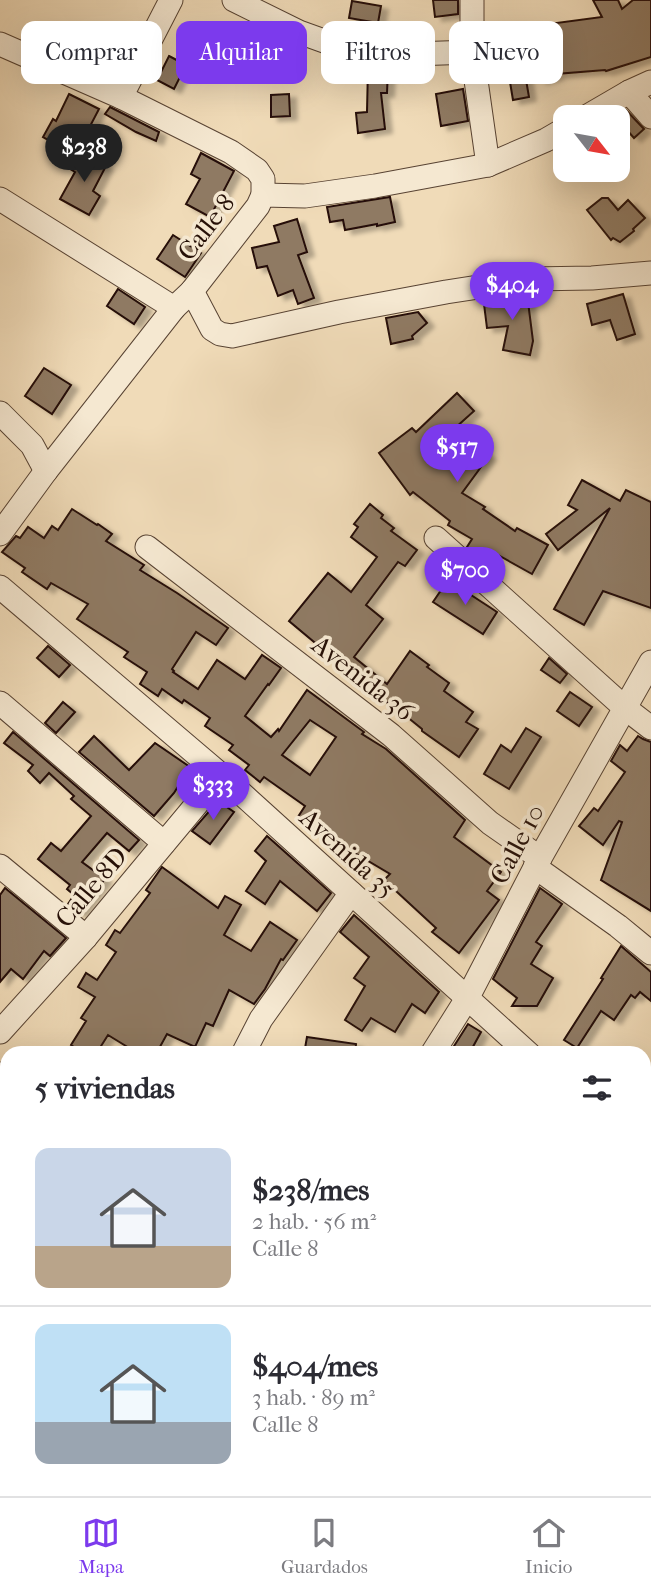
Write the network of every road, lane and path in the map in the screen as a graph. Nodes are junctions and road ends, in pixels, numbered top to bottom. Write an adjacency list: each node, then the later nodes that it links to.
1 (171, 0): 10 (street)
2 (234, 0): 6 (street)
3 (472, 0): 4 (street)
4 (472, 21)
5 (0, 44): 10 (street)
6 (449, 53)
7 (651, 82): 9 (street)
8 (477, 84): 14 (street)
9 (629, 92): 11 (street); 12 (street)
10 (121, 97): 15 (street)
11 (607, 105)
12 (651, 117)
13 (553, 136): 14 (street, Calle 8)
14 (488, 165): 15 (street, Calle 8)
15 (263, 195): 18 (street, Calle 8)
16 (0, 199): 19 (street)
17 (651, 273): 18 (street)
18 (192, 291): 19 (street, Calle 8)
19 (174, 308): 21 (street, Calle 8)
20 (0, 413): 21 (street)
21 (46, 471): 22 (street, Calle 8)
22 (0, 534)
23 (436, 538): 28 (street)
24 (147, 547): 32 (street, Avenida 36)
25 (0, 587): 30 (street, Avenida 35)
26 (651, 662): 28 (street, Calle 10)
27 (0, 703): 31 (street)
28 (625, 708): 29 (street); 32 (street, Calle 10)
29 (651, 728)
30 (221, 775): 31 (street, Calle 8D); 34 (street, Avenida 35)
31 (164, 842): 35 (street, Calle 8D)
32 (537, 862): 36 (street, Avenida 36); 37 (street, Calle 10)
33 (0, 866): 35 (street)
34 (351, 893): 37 (street, Avenida 35); 39 (street)
35 (86, 937): 38 (street, Calle 8D)
36 (651, 953)
37 (468, 997): 40 (street, Calle 10); 41 (street, Avenida 35)
38 (0, 1032)
39 (247, 1046)
40 (437, 1046)
41 (520, 1046)

